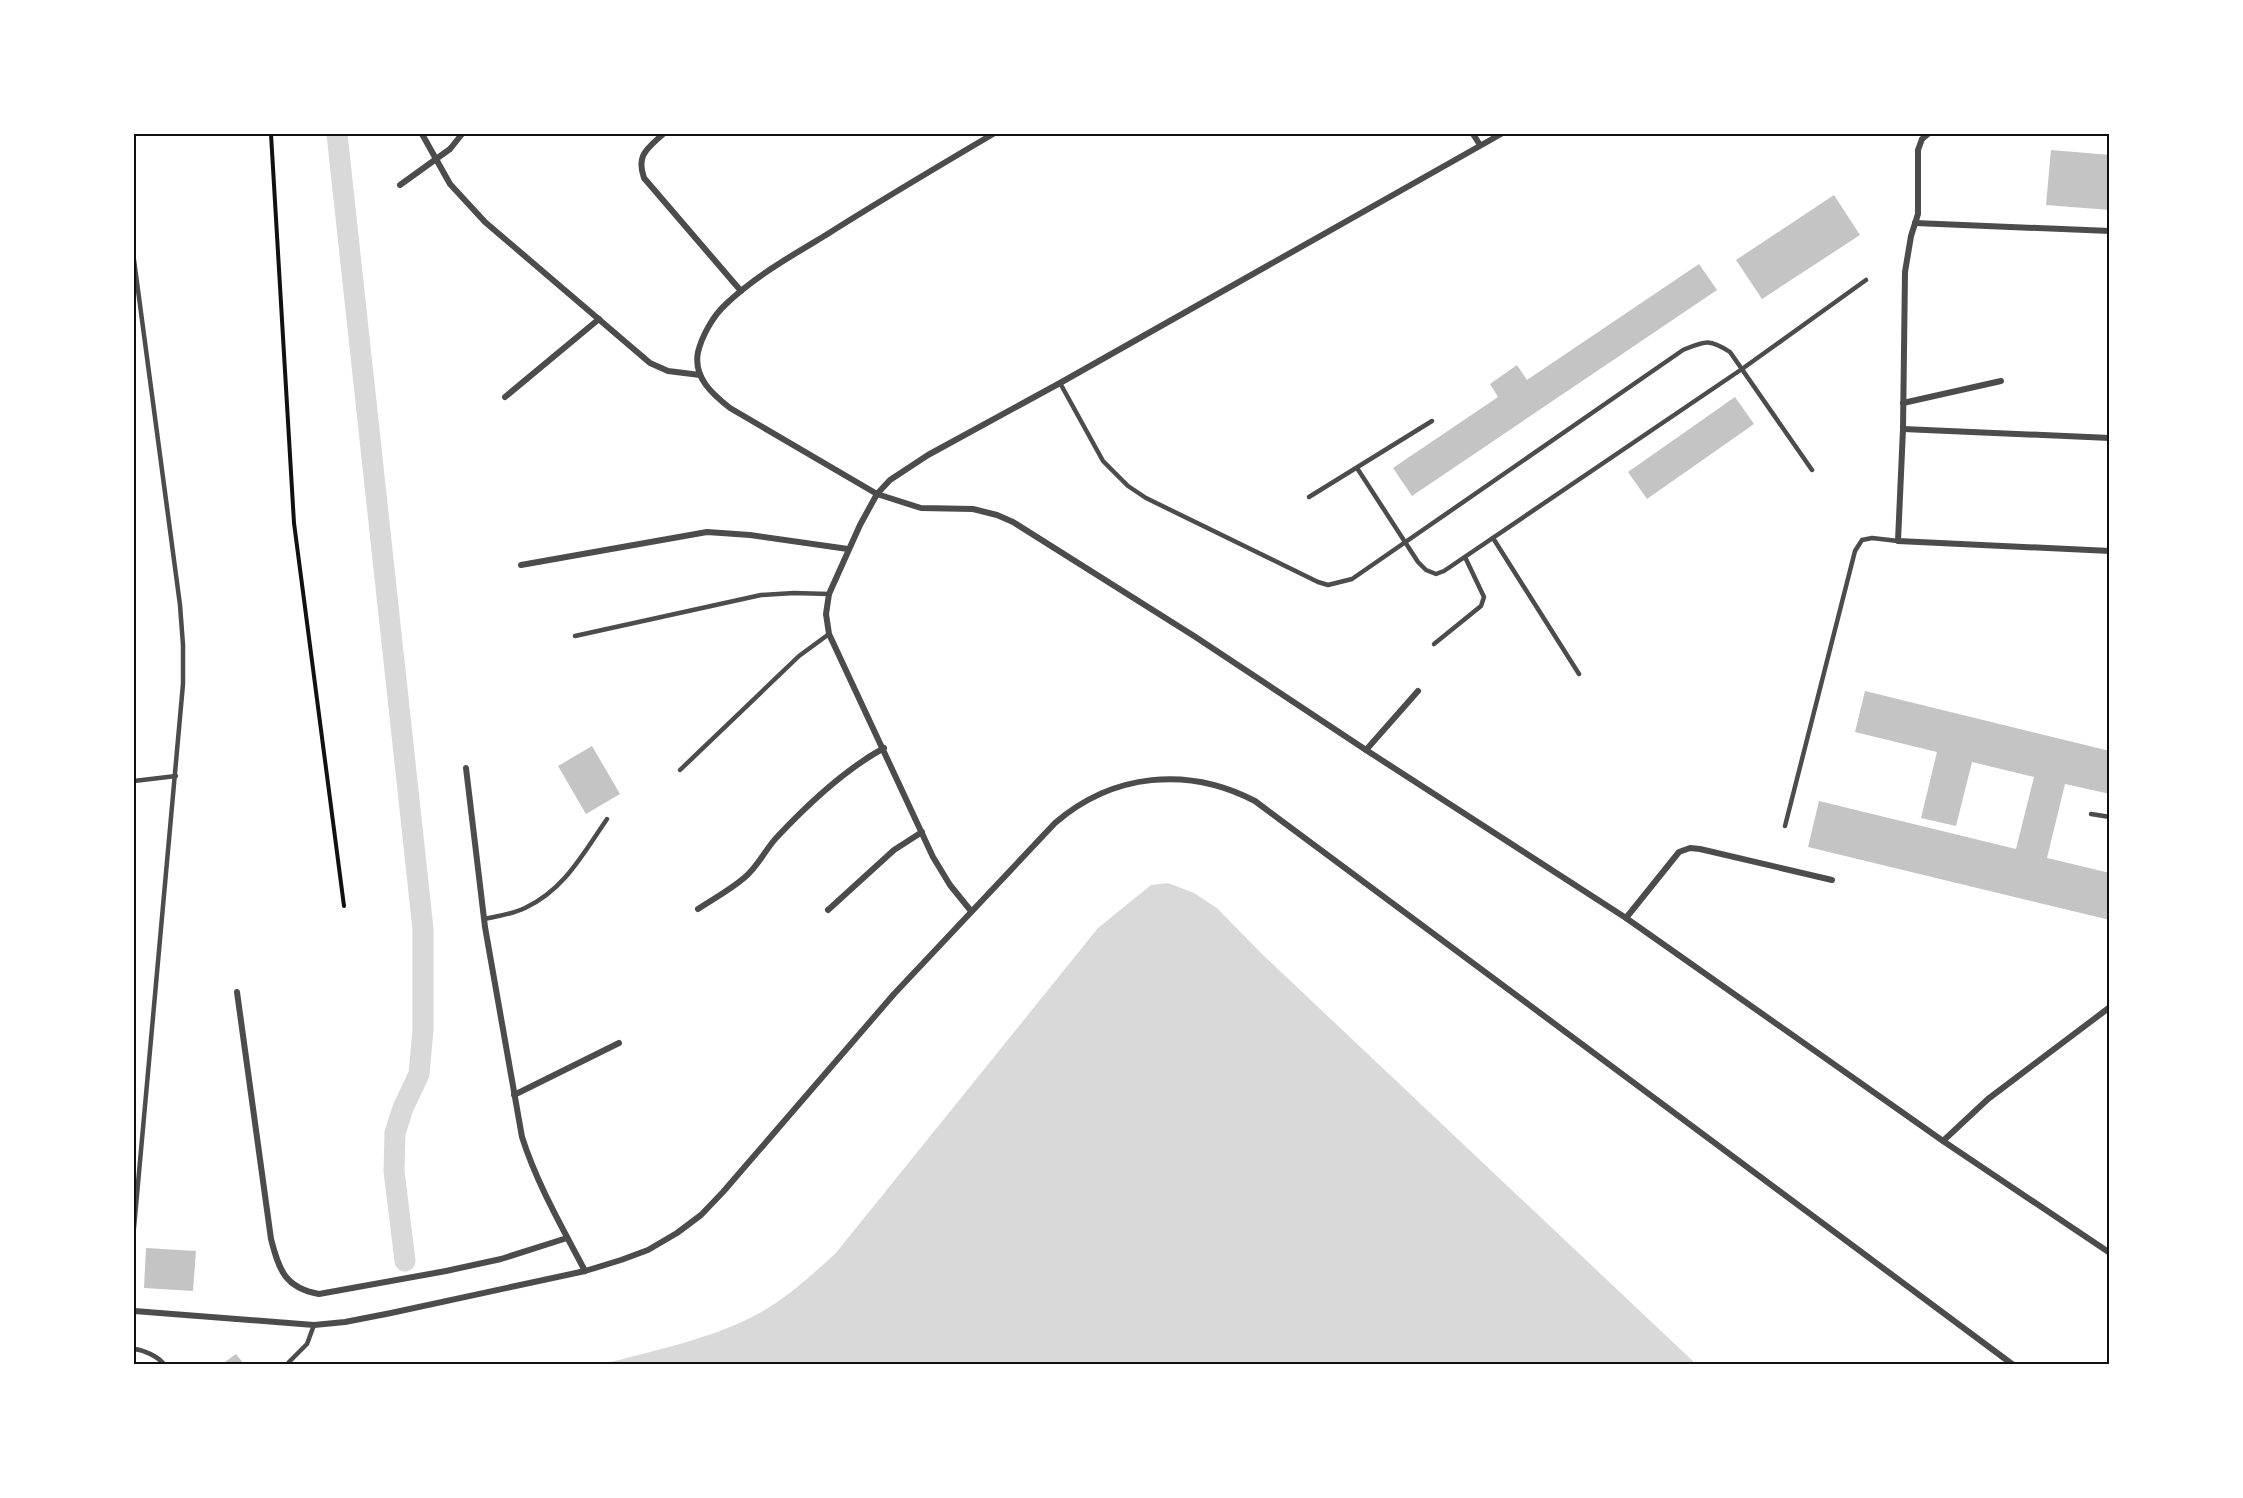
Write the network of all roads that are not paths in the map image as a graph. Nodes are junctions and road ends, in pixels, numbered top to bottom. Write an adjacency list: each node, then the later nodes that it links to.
1 (422, 134): 9 (street)
2 (462, 134): 9 (street)
3 (663, 134): 15 (street)
4 (993, 134): 15 (street)
5 (1473, 134): 8 (street)
6 (1501, 134): 8 (street)
7 (1928, 134): 11 (street)
8 (1480, 145): 20 (street)
9 (436, 159): 10 (street); 16 (street)
10 (400, 185)
11 (1915, 223): 12 (street); 22 (street)
12 (2109, 231)
13 (134, 260): 47 (lane)
14 (1866, 280): 17 (lane)
15 (741, 291): 18 (street)
16 (599, 319): 18 (street); 21 (street)
17 (1742, 369): 27 (lane); 30 (lane); 32 (lane)
18 (700, 375): 28 (street)
19 (2001, 381): 22 (street)
20 (1060, 383): 28 (street); 32 (lane)
21 (505, 397)
22 (1903, 402): 24 (street)
23 (1432, 421): 26 (lane)
24 (1903, 429): 25 (street); 31 (street)
25 (2109, 438)
26 (1358, 468): 29 (lane); 32 (lane)
27 (1812, 470)
28 (877, 494): 33 (street); 44 (street)
29 (1309, 497)
30 (1493, 538): 35 (lane); 41 (lane)
31 (1898, 541): 34 (street); 52 (lane)
32 (1404, 542): 35 (lane)
33 (848, 549): 36 (street); 37 (street)
34 (2109, 551)
35 (1465, 557): 40 (lane)
36 (521, 565)
37 (829, 594): 38 (street); 39 (lane)
38 (829, 634): 43 (street); 46 (lane)
39 (575, 636)
40 (1434, 644)
41 (1579, 674)
42 (1418, 691): 44 (street)
43 (884, 748): 53 (street); 55 (street)
44 (1366, 750): 58 (street)
45 (466, 768): 59 (street)
46 (680, 770)
47 (176, 776): 48 (lane); 65 (lane)
48 (134, 781)
49 (2091, 814): 50 (lane)
50 (2109, 817)
51 (607, 819): 59 (lane)
52 (1785, 826)
53 (922, 832): 56 (street); 57 (street)
54 (1832, 880): 58 (street)
55 (698, 909)
56 (828, 910)
57 (972, 911): 68 (street); 74 (street)
58 (1626, 918): 64 (street)
59 (484, 919): 63 (street)
60 (237, 992): 66 (street)
61 (2109, 1007): 64 (street)
62 (619, 1043): 63 (street)
63 (514, 1095): 66 (street)
64 (1943, 1141): 67 (street)
65 (134, 1228)
66 (567, 1238): 68 (street)
67 (2109, 1253)
68 (585, 1271): 70 (street)
69 (134, 1311): 70 (street)
70 (314, 1324): 73 (lane)
71 (134, 1349): 72 (lane)
72 (164, 1365)
73 (287, 1365)
74 (2012, 1365)

